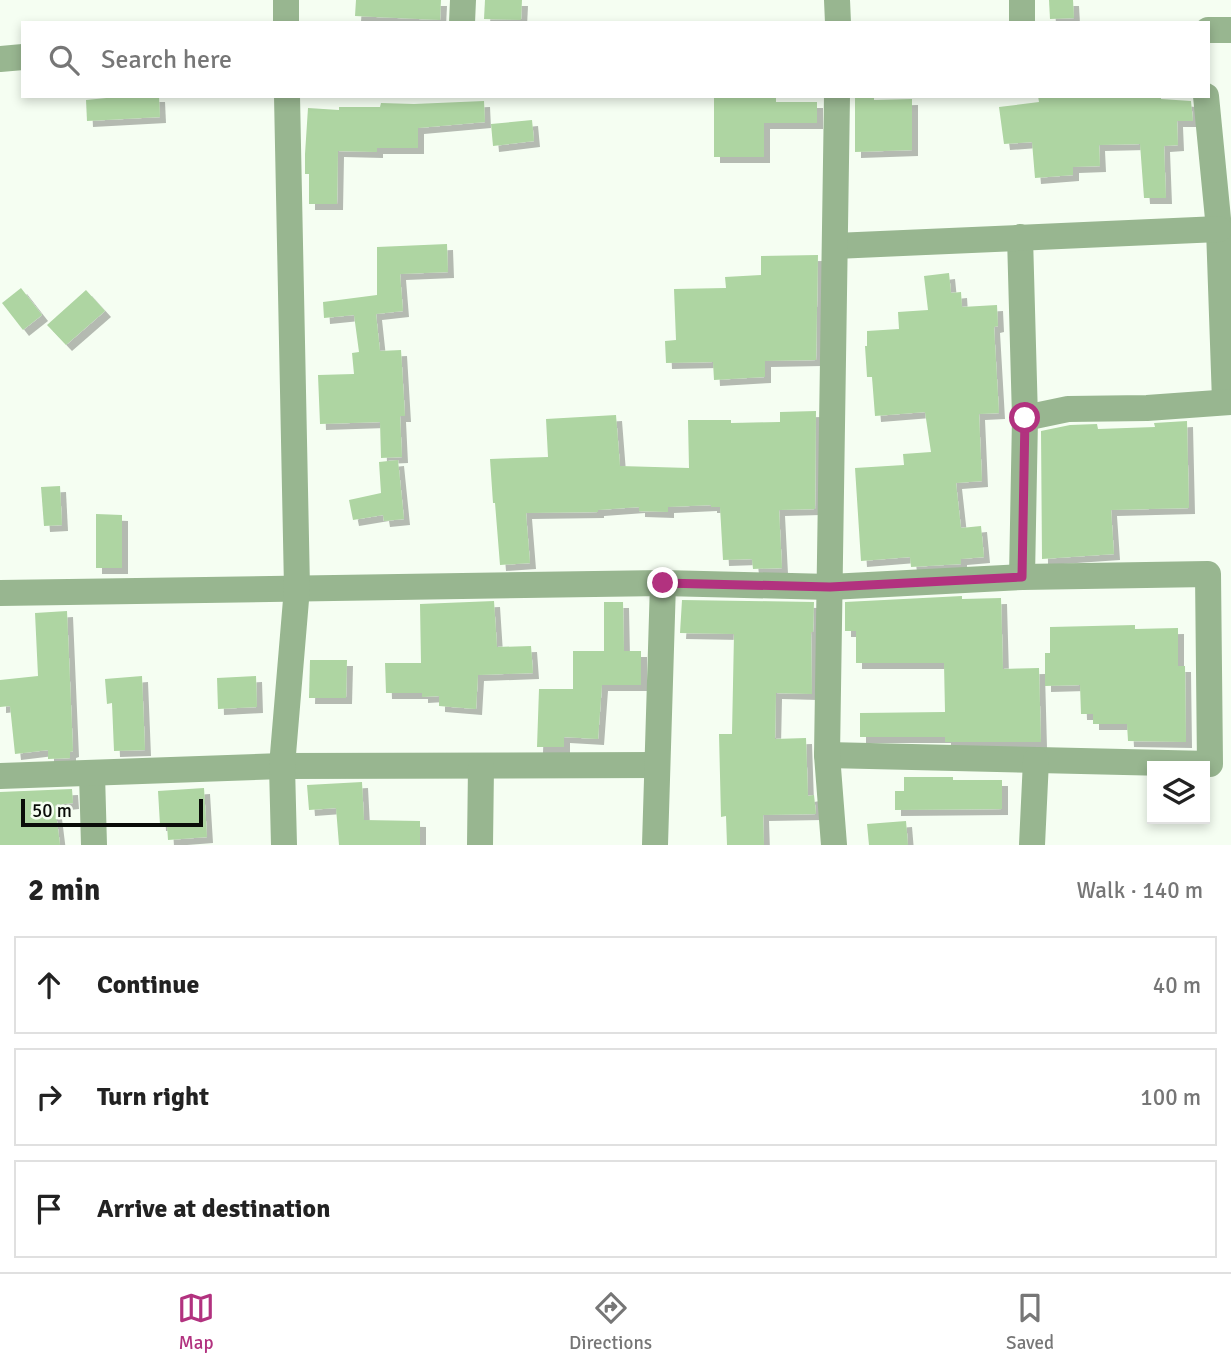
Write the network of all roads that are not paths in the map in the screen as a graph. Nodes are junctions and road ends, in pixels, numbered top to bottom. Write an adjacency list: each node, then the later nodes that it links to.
1 (286, 0): 5 (street)
2 (463, 0): 6 (street)
3 (837, 0): 7 (street)
4 (1022, 0): 8 (street)
5 (286, 21)
6 (462, 21)
7 (838, 21)
8 (1022, 21)
9 (1210, 30): 10 (street)
10 (1231, 30)
11 (21, 57): 12 (street)
12 (0, 59)
13 (287, 98): 24 (street)
14 (837, 98): 18 (street)
15 (1206, 98): 16 (street)
16 (1219, 229): 17 (street); 19 (street)
17 (1020, 237): 18 (street); 20 (street)
18 (835, 246): 23 (street)
19 (1228, 402): 20 (street)
20 (1025, 418): 21 (street)
21 (1022, 577): 23 (street); 27 (street)
22 (663, 583): 23 (street); 24 (street); 28 (street)
23 (830, 587): 26 (street)
24 (297, 588): 25 (street); 29 (street)
25 (0, 593)
26 (827, 755): 27 (street); 37 (street)
27 (1036, 760): 38 (street)
28 (657, 765): 30 (street); 36 (street)
29 (282, 766): 30 (street); 31 (street); 34 (street)
30 (481, 767): 35 (street)
31 (92, 774): 32 (street); 33 (street)
32 (0, 776)
33 (94, 845)
34 (284, 845)
35 (481, 845)
36 (655, 845)
37 (834, 845)
38 (1032, 845)

